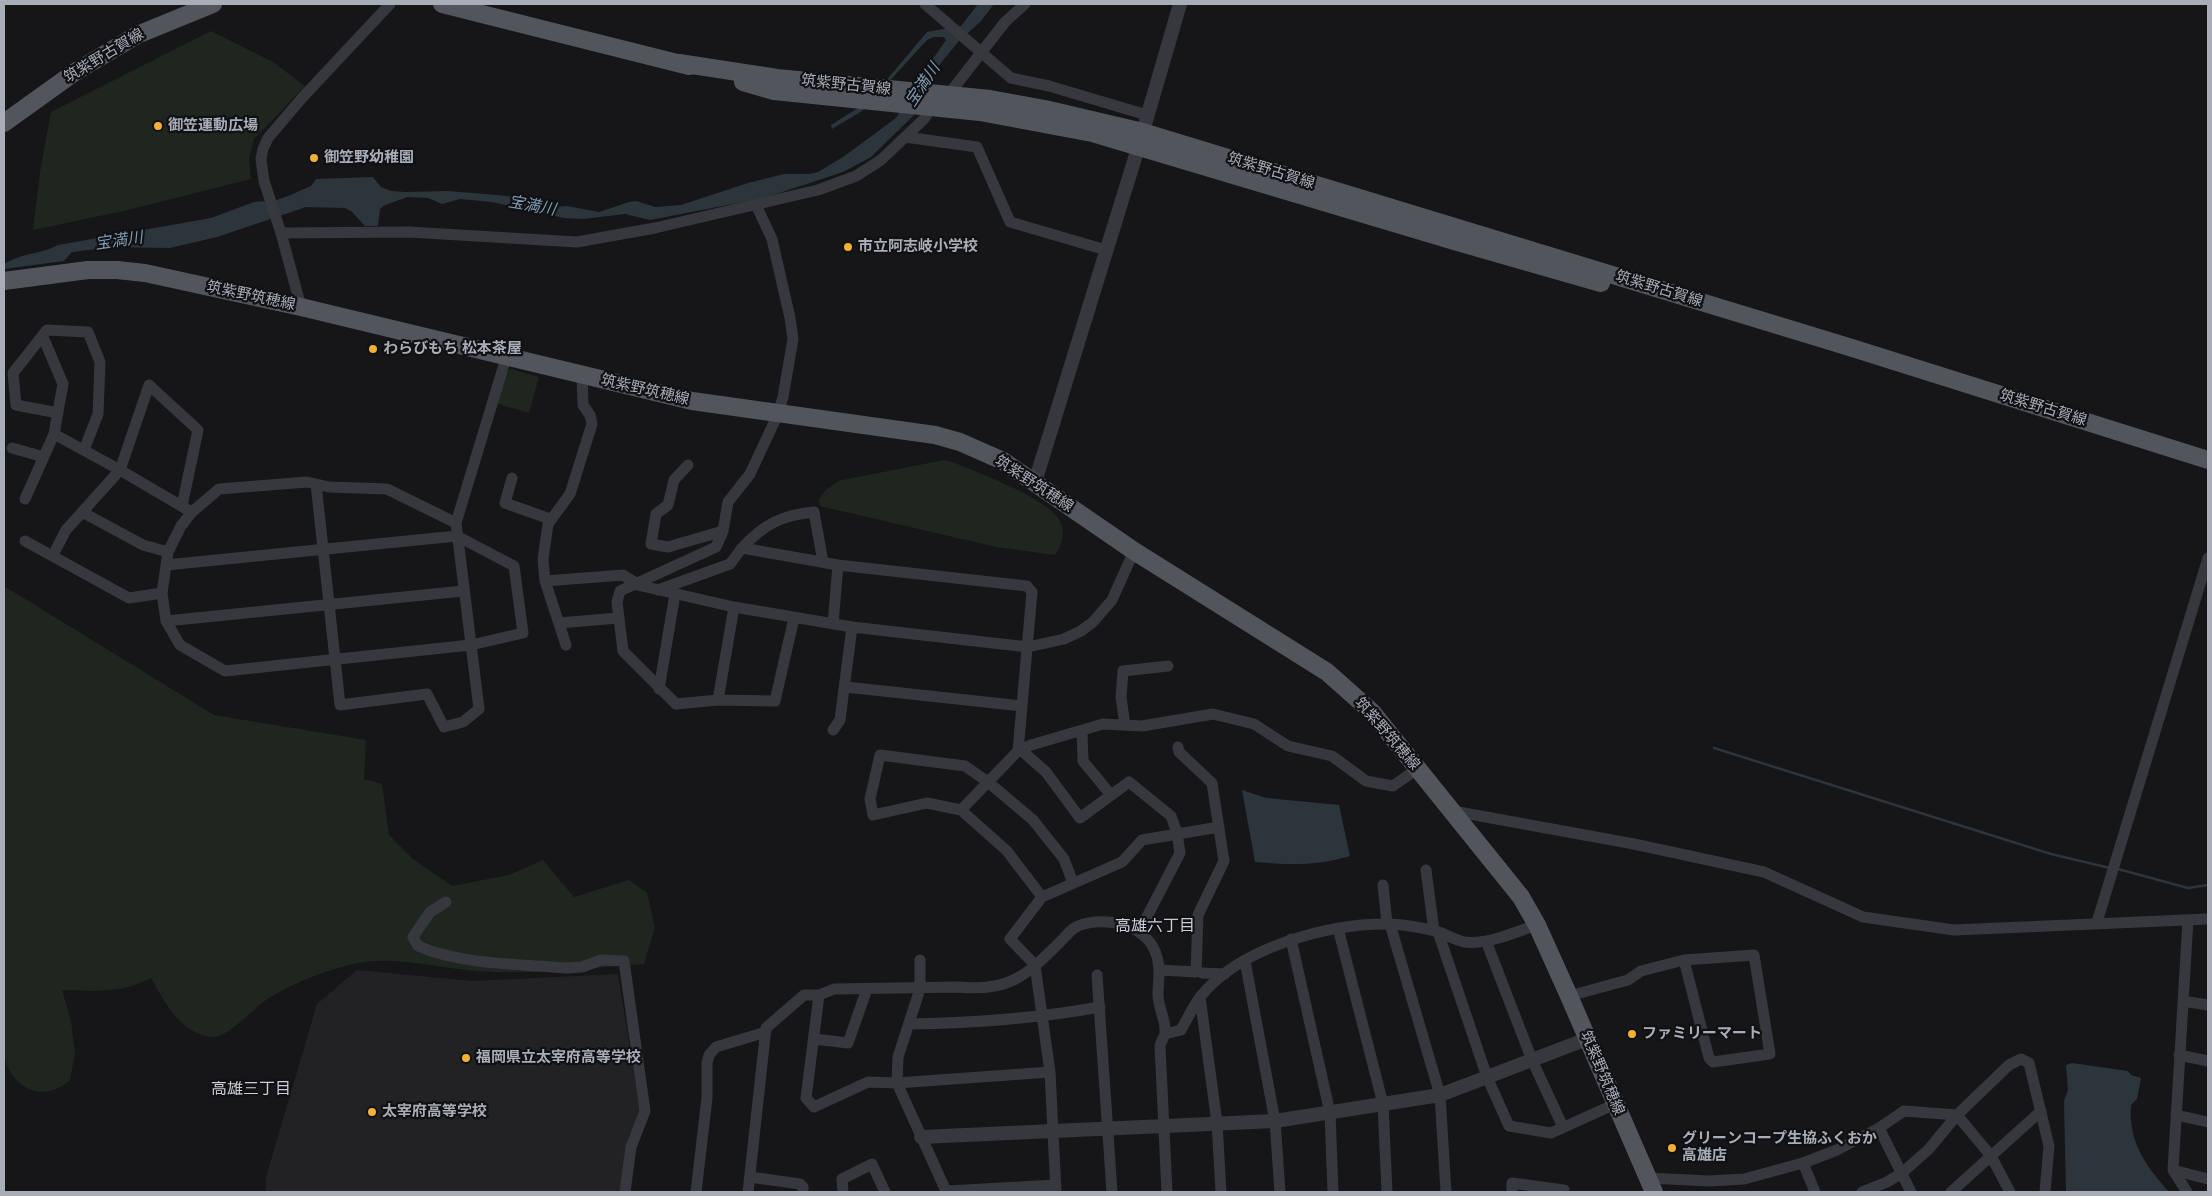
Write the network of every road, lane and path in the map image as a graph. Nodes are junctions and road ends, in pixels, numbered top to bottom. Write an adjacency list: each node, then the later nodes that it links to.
1 (213, 4): 10 (main road, 筑紫野古賀線)
2 (390, 4): 14 (street)
3 (442, 4): 9 (main road, 筑紫野古賀線)
4 (1025, 4): 7 (street)
5 (1180, 4): 11 (street)
6 (929, 7): 7 (street)
7 (979, 50): 8 (street); 11 (street)
8 (949, 94): 9 (main road, 筑紫野古賀線); 11 (main road, 筑紫野古賀線)
9 (929, 102): 11 (main road, 筑紫野古賀線); 12 (street)
10 (4, 123)
11 (1143, 131): 15 (street); 27 (main road, 筑紫野古賀線)
12 (905, 137): 13 (street); 15 (street)
13 (756, 205): 14 (street); 22 (street)
14 (280, 230): 17 (street)
15 (1106, 250): 31 (street)
16 (4, 280): 17 (main road, 筑紫野筑穂線)
17 (301, 307): 19 (main road, 筑紫野筑穂線)
18 (43, 337): 21 (street); 21 (street); 25 (street)
19 (506, 358): 20 (main road, 筑紫野筑穂線); 37 (street)
20 (582, 375): 22 (main road, 筑紫野筑穂線); 36 (street)
21 (58, 413): 23 (street)
22 (778, 414): 31 (main road, 筑紫野筑穂線); 38 (street)
23 (54, 434): 25 (street); 26 (street)
24 (12, 448): 26 (street)
25 (84, 450): 29 (street)
26 (44, 457): 33 (street)
27 (2208, 460)
28 (688, 465): 38 (street)
29 (120, 470): 34 (street); 34 (street); 35 (street)
30 (512, 478): 36 (street)
31 (1035, 482): 43 (main road, 筑紫野筑穂線)
32 (316, 484): 34 (street); 37 (street); 42 (street)
33 (24, 499)
34 (187, 509): 44 (street)
35 (82, 512): 44 (street); 45 (street)
36 (550, 519): 50 (street)
37 (456, 523): 39 (street)
38 (723, 531): 51 (street)
39 (458, 536): 42 (street); 53 (street); 64 (street)
40 (25, 541): 45 (street)
41 (742, 548): 47 (street); 47 (street); 52 (street)
42 (322, 550): 48 (street); 56 (street)
43 (1134, 551): 66 (street); 78 (main road, 筑紫野筑穂線)
44 (168, 552): 48 (street)
45 (53, 555): 54 (street)
46 (2208, 558): 92 (street)
47 (823, 562): 49 (street)
48 (166, 565): 54 (street)
49 (838, 565): 62 (street); 66 (street)
50 (545, 581): 51 (street); 61 (street)
51 (635, 584): 52 (street); 58 (street)
52 (658, 590): 55 (street)
53 (464, 591): 56 (street); 64 (street)
54 (162, 593): 60 (street)
55 (675, 594): 57 (street); 70 (street)
56 (329, 605): 60 (street); 67 (street)
57 (734, 607): 59 (street); 71 (street)
58 (618, 618): 61 (street); 70 (street)
59 (794, 618): 62 (street); 71 (street)
60 (166, 621): 67 (street)
61 (559, 623): 65 (street)
62 (833, 624): 63 (street)
63 (852, 628): 66 (street); 69 (street)
64 (471, 645): 67 (street); 67 (street)
65 (566, 645)
66 (1028, 647): 72 (street)
67 (336, 658)
68 (1168, 666): 73 (street)
69 (846, 687): 72 (street); 74 (street)
70 (659, 689): 71 (street)
71 (718, 700)
72 (1022, 706): 77 (street)
73 (1125, 725): 75 (street); 78 (street)
74 (833, 730)
75 (1082, 730): 77 (street); 80 (street)
76 (1178, 747): 83 (street)
77 (1020, 750): 79 (street); 80 (street)
78 (1417, 769): 82 (main road, 筑紫野筑穂線)
79 (988, 782): 81 (street); 81 (street); 86 (street)
80 (1111, 795): 84 (street)
81 (961, 810): 88 (street)
82 (1453, 811): 92 (street); 94 (main road, 筑紫野筑穂線)
83 (1219, 827): 84 (street); 104 (street)
84 (1177, 833): 86 (street); 96 (street)
85 (1426, 870): 97 (street)
86 (1073, 883): 88 (street)
87 (1383, 885): 93 (street)
88 (1042, 896): 103 (street)
89 (446, 902): 153 (street)
90 (2208, 919): 91 (street)
91 (2188, 920): 92 (street); 113 (street)
92 (2097, 922)
93 (1388, 924): 95 (street); 97 (street); 128 (street)
94 (1537, 925): 99 (street); 111 (main road, 筑紫野筑穂線)
95 (1338, 928): 98 (street); 129 (street)
96 (1139, 932): 103 (street); 104 (street)
97 (1436, 932): 99 (street); 126 (street)
98 (1291, 939): 102 (street); 132 (street)
99 (1486, 940): 123 (street)
100 (920, 960): 109 (street)
101 (1684, 960): 101 (street); 111 (street)
102 (1245, 961): 106 (street); 135 (street)
103 (1035, 966): 109 (street); 116 (street)
104 (1160, 970): 119 (street)
105 (1202, 973): 106 (street)
106 (1225, 974): 112 (street)
107 (1097, 975): 115 (street)
108 (867, 989): 109 (street); 110 (street); 121 (street)
109 (920, 989): 117 (street)
110 (820, 995): 118 (street); 121 (street)
111 (1570, 996): 120 (main road, 筑紫野筑穂線)
112 (1200, 997): 119 (street); 137 (street)
113 (2182, 1001): 114 (street); 122 (street)
114 (2208, 1005)
115 (1100, 1007): 116 (street); 139 (street)
116 (1043, 1017): 117 (street); 125 (street)
117 (909, 1024): 127 (street)
118 (766, 1032): 148 (street); 154 (street)
119 (1165, 1034): 138 (street)
120 (1587, 1039): 123 (street); 130 (main road, 筑紫野筑穂線)
121 (814, 1040): 127 (street)
122 (2179, 1055): 124 (street); 134 (street)
123 (1532, 1060): 126 (street); 140 (street)
124 (2208, 1061)
125 (1050, 1072): 127 (street); 142 (street)
126 (1487, 1077): 128 (street); 140 (street)
127 (897, 1083): 143 (street)
128 (1440, 1095): 129 (street); 165 (street)
129 (1383, 1104): 132 (street); 164 (street)
130 (1615, 1104): 140 (street); 151 (main road, 筑紫野筑穂線)
131 (2042, 1111): 133 (street); 144 (street); 174 (street)
132 (1330, 1113): 135 (street); 163 (street)
133 (1956, 1115): 141 (street); 144 (street); 147 (street)
134 (2176, 1115): 136 (street); 146 (street)
135 (1275, 1121): 137 (street); 162 (street)
136 (2208, 1122)
137 (1217, 1123): 138 (street); 161 (street)
138 (1164, 1126): 139 (street); 160 (street)
139 (1108, 1128): 142 (street); 159 (street)
140 (1563, 1128)
141 (1879, 1128): 145 (street); 147 (street)
142 (1053, 1130): 143 (street); 152 (street)
143 (921, 1136): 152 (street)
144 (1991, 1156): 172 (street); 173 (street)
145 (1803, 1163): 150 (street); 169 (street)
146 (2173, 1170): 149 (street); 175 (street)
147 (1902, 1173): 170 (street); 171 (street)
148 (750, 1177): 155 (street); 156 (street)
149 (2208, 1179)
150 (1710, 1181): 151 (street); 168 (street)
151 (1650, 1185)
152 (1056, 1189)
153 (625, 1192)
154 (696, 1192)
155 (748, 1192)
156 (803, 1192)
157 (843, 1192): 158 (street)
158 (885, 1192)
159 (1112, 1192)
160 (1167, 1192)
161 (1221, 1192)
162 (1280, 1192)
163 (1333, 1192)
164 (1387, 1192)
165 (1446, 1192)
166 (1512, 1192): 167 (street)
167 (1564, 1192)
168 (1714, 1192)
169 (1815, 1192)
170 (1862, 1192)
171 (1910, 1192)
172 (1951, 1192)
173 (2010, 1192)
174 (2045, 1192)
175 (2188, 1192)

